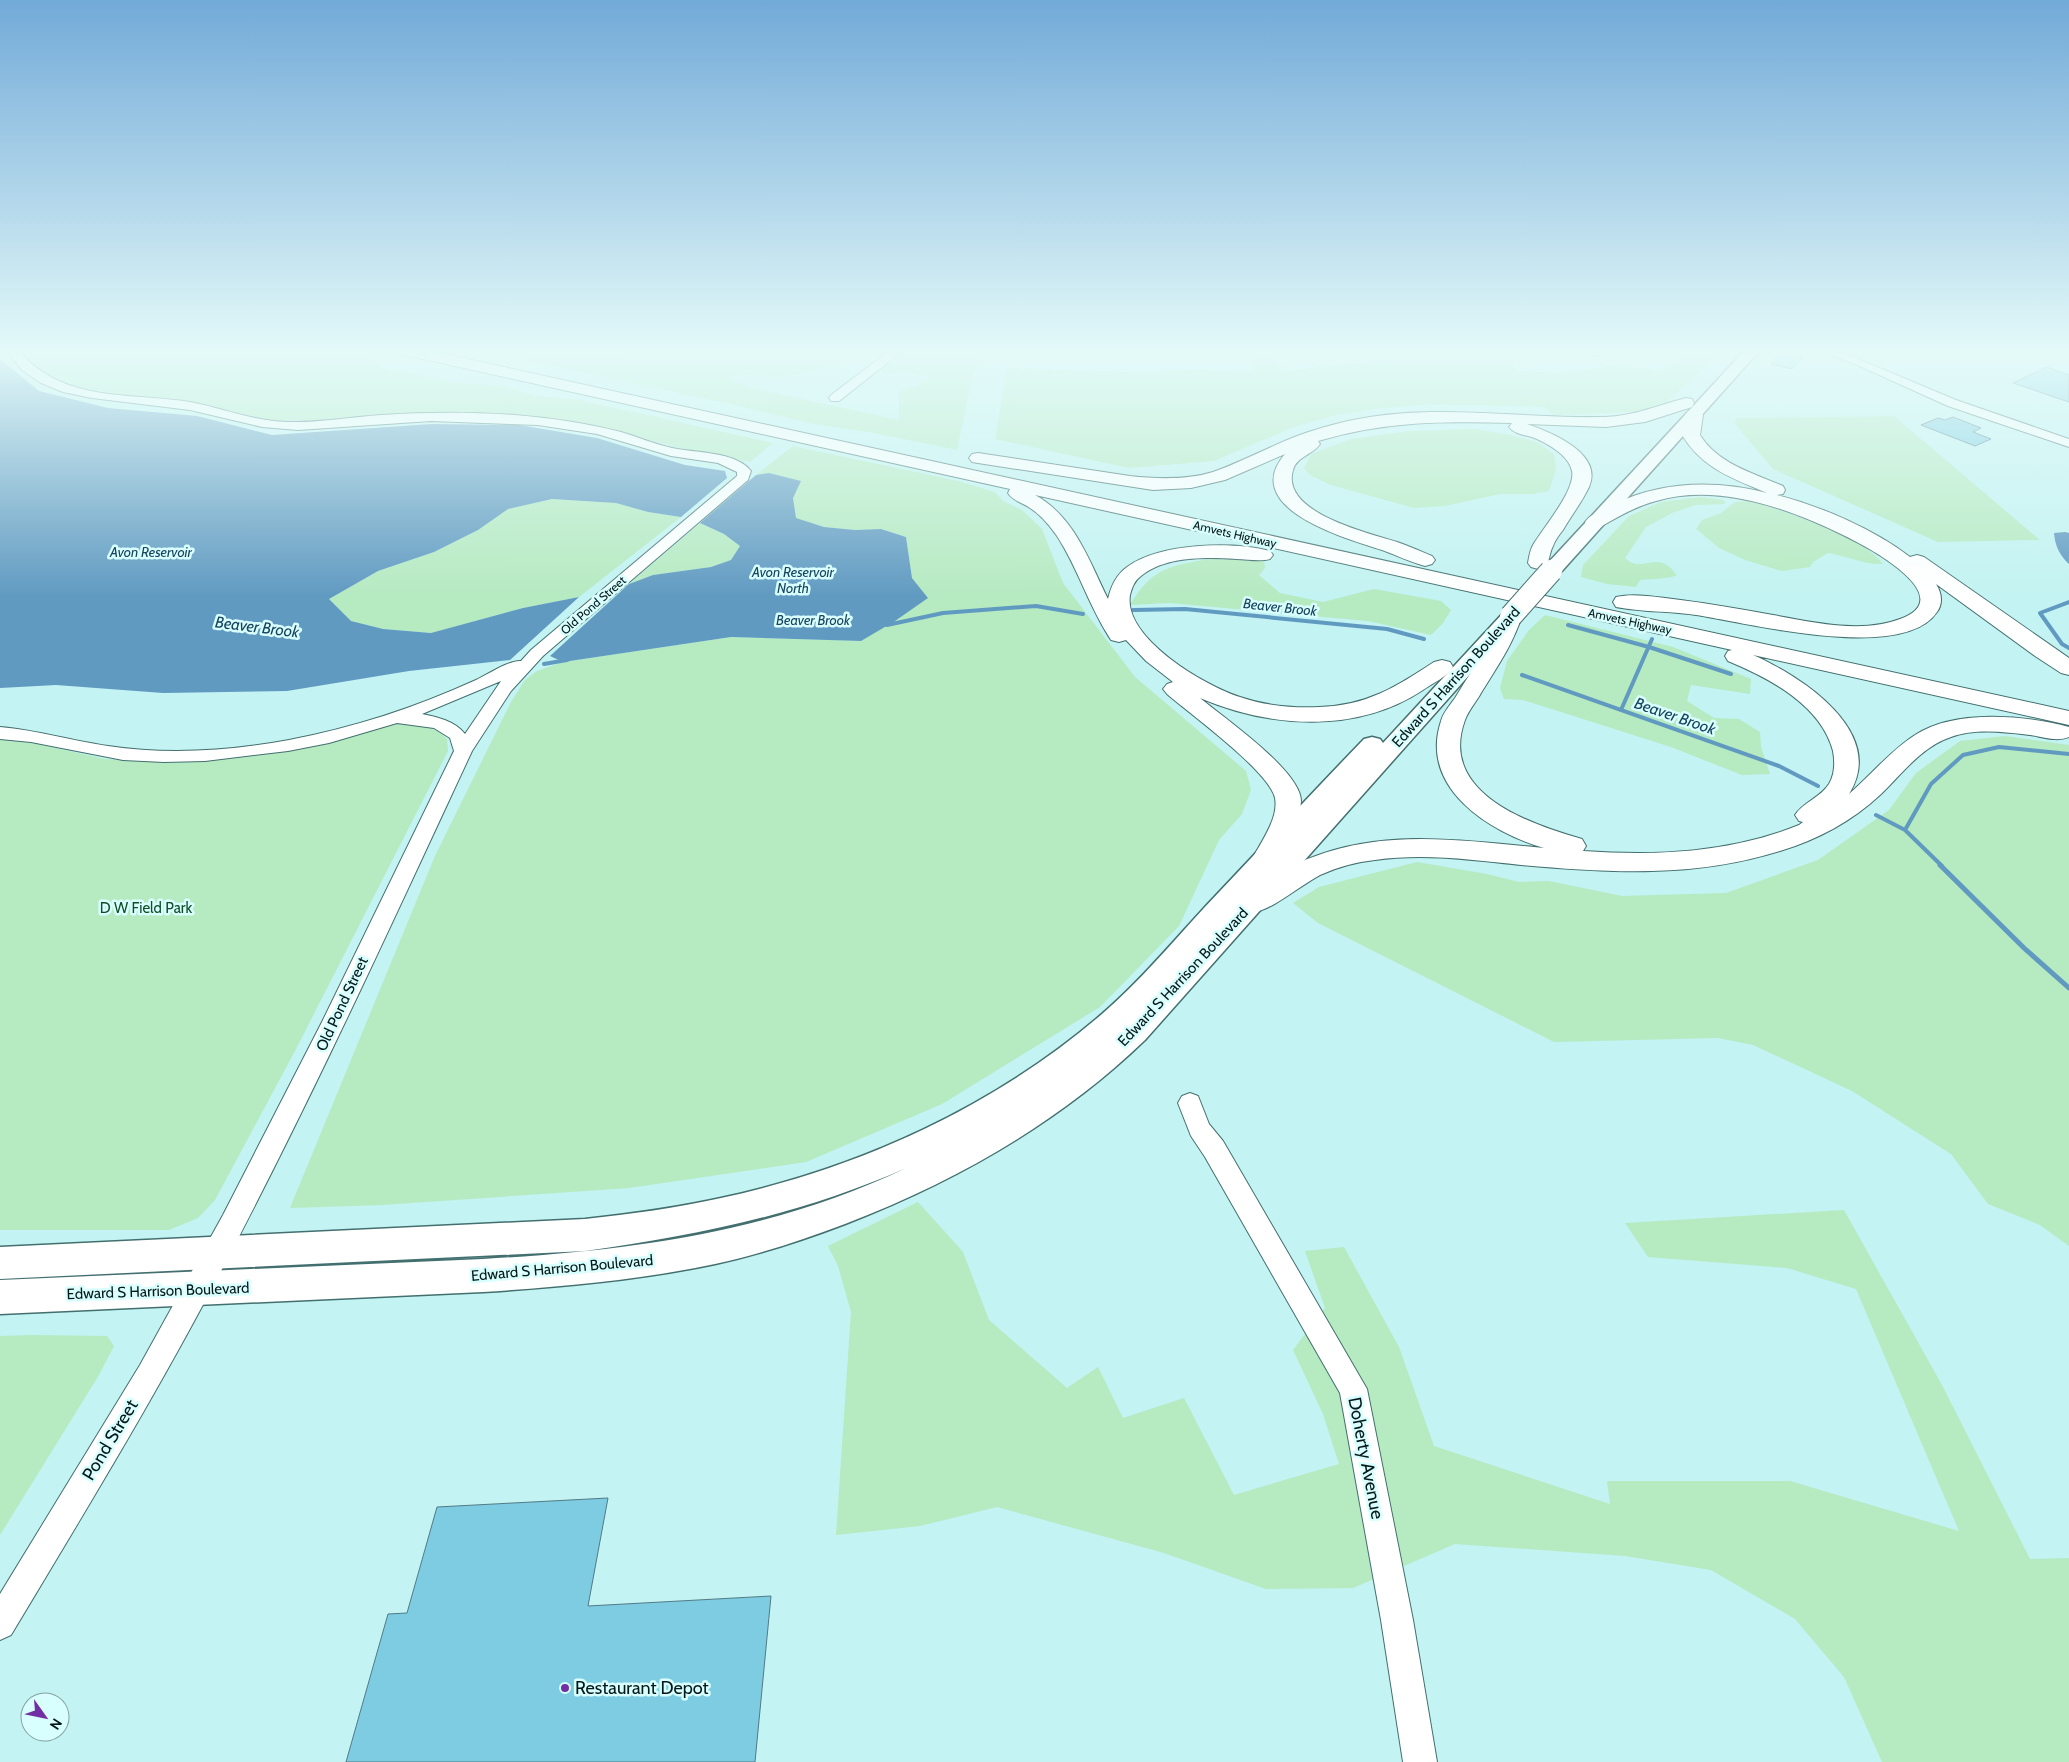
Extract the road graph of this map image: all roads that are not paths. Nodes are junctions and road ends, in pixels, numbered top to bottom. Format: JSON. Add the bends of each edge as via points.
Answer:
{"nodes":[{"id":1,"x":597,"y":431,"type":"edge"},
{"id":2,"x":773,"y":431,"type":"edge"},
{"id":3,"x":824,"y":431,"type":"edge"},
{"id":4,"x":1332,"y":431,"type":"edge"},
{"id":5,"x":1360,"y":431,"type":"edge"},
{"id":6,"x":1532,"y":431,"type":"edge"},
{"id":7,"x":1669,"y":431,"type":"edge"},
{"id":8,"x":1671,"y":431,"type":"edge"},
{"id":9,"x":1692,"y":431,"type":"edge"},
{"id":10,"x":2035,"y":431,"type":"edge"},
{"id":11,"x":2069,"y":443,"type":"edge"},
{"id":12,"x":934,"y":455,"type":"junction"},
{"id":13,"x":984,"y":478,"type":"junction"},
{"id":14,"x":1595,"y":522,"type":"junction"},
{"id":15,"x":1426,"y":560,"type":"junction"},
{"id":16,"x":1546,"y":565,"type":"junction"},
{"id":17,"x":1436,"y":579,"type":"junction"},
{"id":18,"x":1624,"y":602,"type":"junction"},
{"id":19,"x":1504,"y":612,"type":"junction"},
{"id":20,"x":1674,"y":631,"type":"junction"},
{"id":21,"x":537,"y":653,"type":"junction"},
{"id":22,"x":1442,"y":667,"type":"junction"},
{"id":23,"x":2069,"y":668,"type":"edge"},
{"id":24,"x":2069,"y":698,"type":"edge"},
{"id":25,"x":2069,"y":718,"type":"edge"},
{"id":26,"x":389,"y":720,"type":"junction"},
{"id":27,"x":0,"y":733,"type":"edge"},
{"id":28,"x":2069,"y":734,"type":"edge"},
{"id":29,"x":463,"y":751,"type":"junction"},
{"id":30,"x":1266,"y":859,"type":"junction"},
{"id":31,"x":1252,"y":903,"type":"junction"},
{"id":32,"x":1190,"y":1103,"type":"dead end"},
{"id":33,"x":216,"y":1254,"type":"junction"},
{"id":34,"x":0,"y":1263,"type":"edge"},
{"id":35,"x":198,"y":1289,"type":"junction"},
{"id":36,"x":0,"y":1297,"type":"edge"},
{"id":37,"x":0,"y":1624,"type":"edge"},
{"id":38,"x":1420,"y":1762,"type":"edge"}],
"edges":[{"from":1,"to":21,"type":"street","name":"Old Pond Street","via":[[673,452],[732,463],[744,471],[743,476]]},
{"from":2,"to":13,"type":"highway","name":"Amvets Highway"},
{"from":3,"to":12,"type":"highway","name":"Amvets Highway"},
{"from":4,"to":12,"type":"highway","via":[[1291,444],[1226,473],[1191,482],[1130,482],[969,457]]},
{"from":5,"to":15,"type":"highway","via":[[1307,446],[1284,468],[1283,481],[1292,498],[1307,513],[1345,533]]},
{"from":6,"to":16,"type":"highway","via":[[1558,443],[1573,455],[1581,467],[1580,486],[1542,547]]},
{"from":7,"to":16,"type":"main road","name":"Edward S Harrison Boulevard"},
{"from":8,"to":14,"type":"main road","name":"Edward S Harrison Boulevard"},
{"from":9,"to":23,"type":"highway","via":[[1694,442],[1715,461],[1898,549]]},
{"from":10,"to":11,"type":"street"},
{"from":12,"to":15,"type":"highway","name":"Amvets Highway"},
{"from":13,"to":17,"type":"highway","name":"Amvets Highway"},
{"from":13,"to":30,"type":"highway","via":[[1033,500],[1056,519],[1067,534],[1101,608],[1121,638],[1146,664],[1256,756],[1282,782],[1288,799],[1286,817]]},
{"from":14,"to":16,"type":"main road","name":"Edward S Harrison Boulevard"},
{"from":14,"to":18,"type":"highway","via":[[1633,501],[1670,492],[1714,490],[1763,498],[1812,514],[1881,548],[1918,574],[1931,599],[1927,611],[1913,622],[1888,629],[1852,631],[1820,629],[1658,603]]},
{"from":15,"to":18,"type":"highway","name":"Amvets Highway"},
{"from":16,"to":19,"type":"main road","name":"Edward S Harrison Boulevard","bridge":true},
{"from":17,"to":20,"type":"highway","name":"Amvets Highway"},
{"from":17,"to":22,"type":"highway","via":[[1242,552],[1198,552],[1166,557],[1136,572],[1120,591],[1118,607],[1134,634],[1178,676],[1216,697],[1264,712],[1322,714],[1361,708],[1397,696]]},
{"from":18,"to":24,"type":"highway","name":"Amvets Highway"},
{"from":19,"to":20,"type":"highway","via":[[1504,640],[1453,719],[1447,746],[1454,771],[1466,790],[1482,807],[1507,824],[1541,839],[1580,848],[1626,851],[1683,849],[1723,843],[1777,828],[1811,813],[1835,795],[1847,774],[1847,751],[1837,729],[1818,706],[1764,669]]},
{"from":19,"to":22,"type":"main road","name":"Edward S Harrison Boulevard"},
{"from":19,"to":31,"type":"main road","name":"Edward S Harrison Boulevard"},
{"from":20,"to":25,"type":"highway","name":"Amvets Highway"},
{"from":21,"to":26,"type":"street","via":[[489,680]]},
{"from":21,"to":29,"type":"street","name":"Old Pond Street","via":[[496,700]]},
{"from":22,"to":30,"type":"main road","name":"Edward S Harrison Boulevard"},
{"from":26,"to":27,"type":"street","via":[[293,744],[187,756],[122,754],[45,738]]},
{"from":26,"to":29,"type":"street","via":[[412,719],[439,724],[459,738]]},
{"from":28,"to":31,"type":"highway","via":[[1989,725],[1966,726],[1932,735],[1919,743],[1839,816],[1793,838],[1733,855],[1678,862],[1616,863],[1435,847],[1387,848],[1320,864]]},
{"from":29,"to":33,"type":"street","name":"Old Pond Street","via":[[322,1048]]},
{"from":30,"to":33,"type":"main road","name":"Edward S Harrison Boulevard","via":[[1132,1004],[1072,1056],[973,1120],[856,1173],[725,1213],[620,1231],[514,1240]]},
{"from":31,"to":35,"type":"main road","name":"Edward S Harrison Boulevard","via":[[1148,1020],[1081,1079],[984,1144],[874,1197],[741,1241],[671,1257],[598,1268]]},
{"from":32,"to":38,"type":"street","name":"Doherty Avenue","via":[[1199,1129],[1214,1149],[1353,1389]]},
{"from":33,"to":34,"type":"main road","name":"Edward S Harrison Boulevard"},
{"from":33,"to":35,"type":"street","name":"Pond Street"},
{"from":35,"to":36,"type":"main road","name":"Edward S Harrison Boulevard"},
{"from":35,"to":37,"type":"street","name":"Pond Street"}]}
